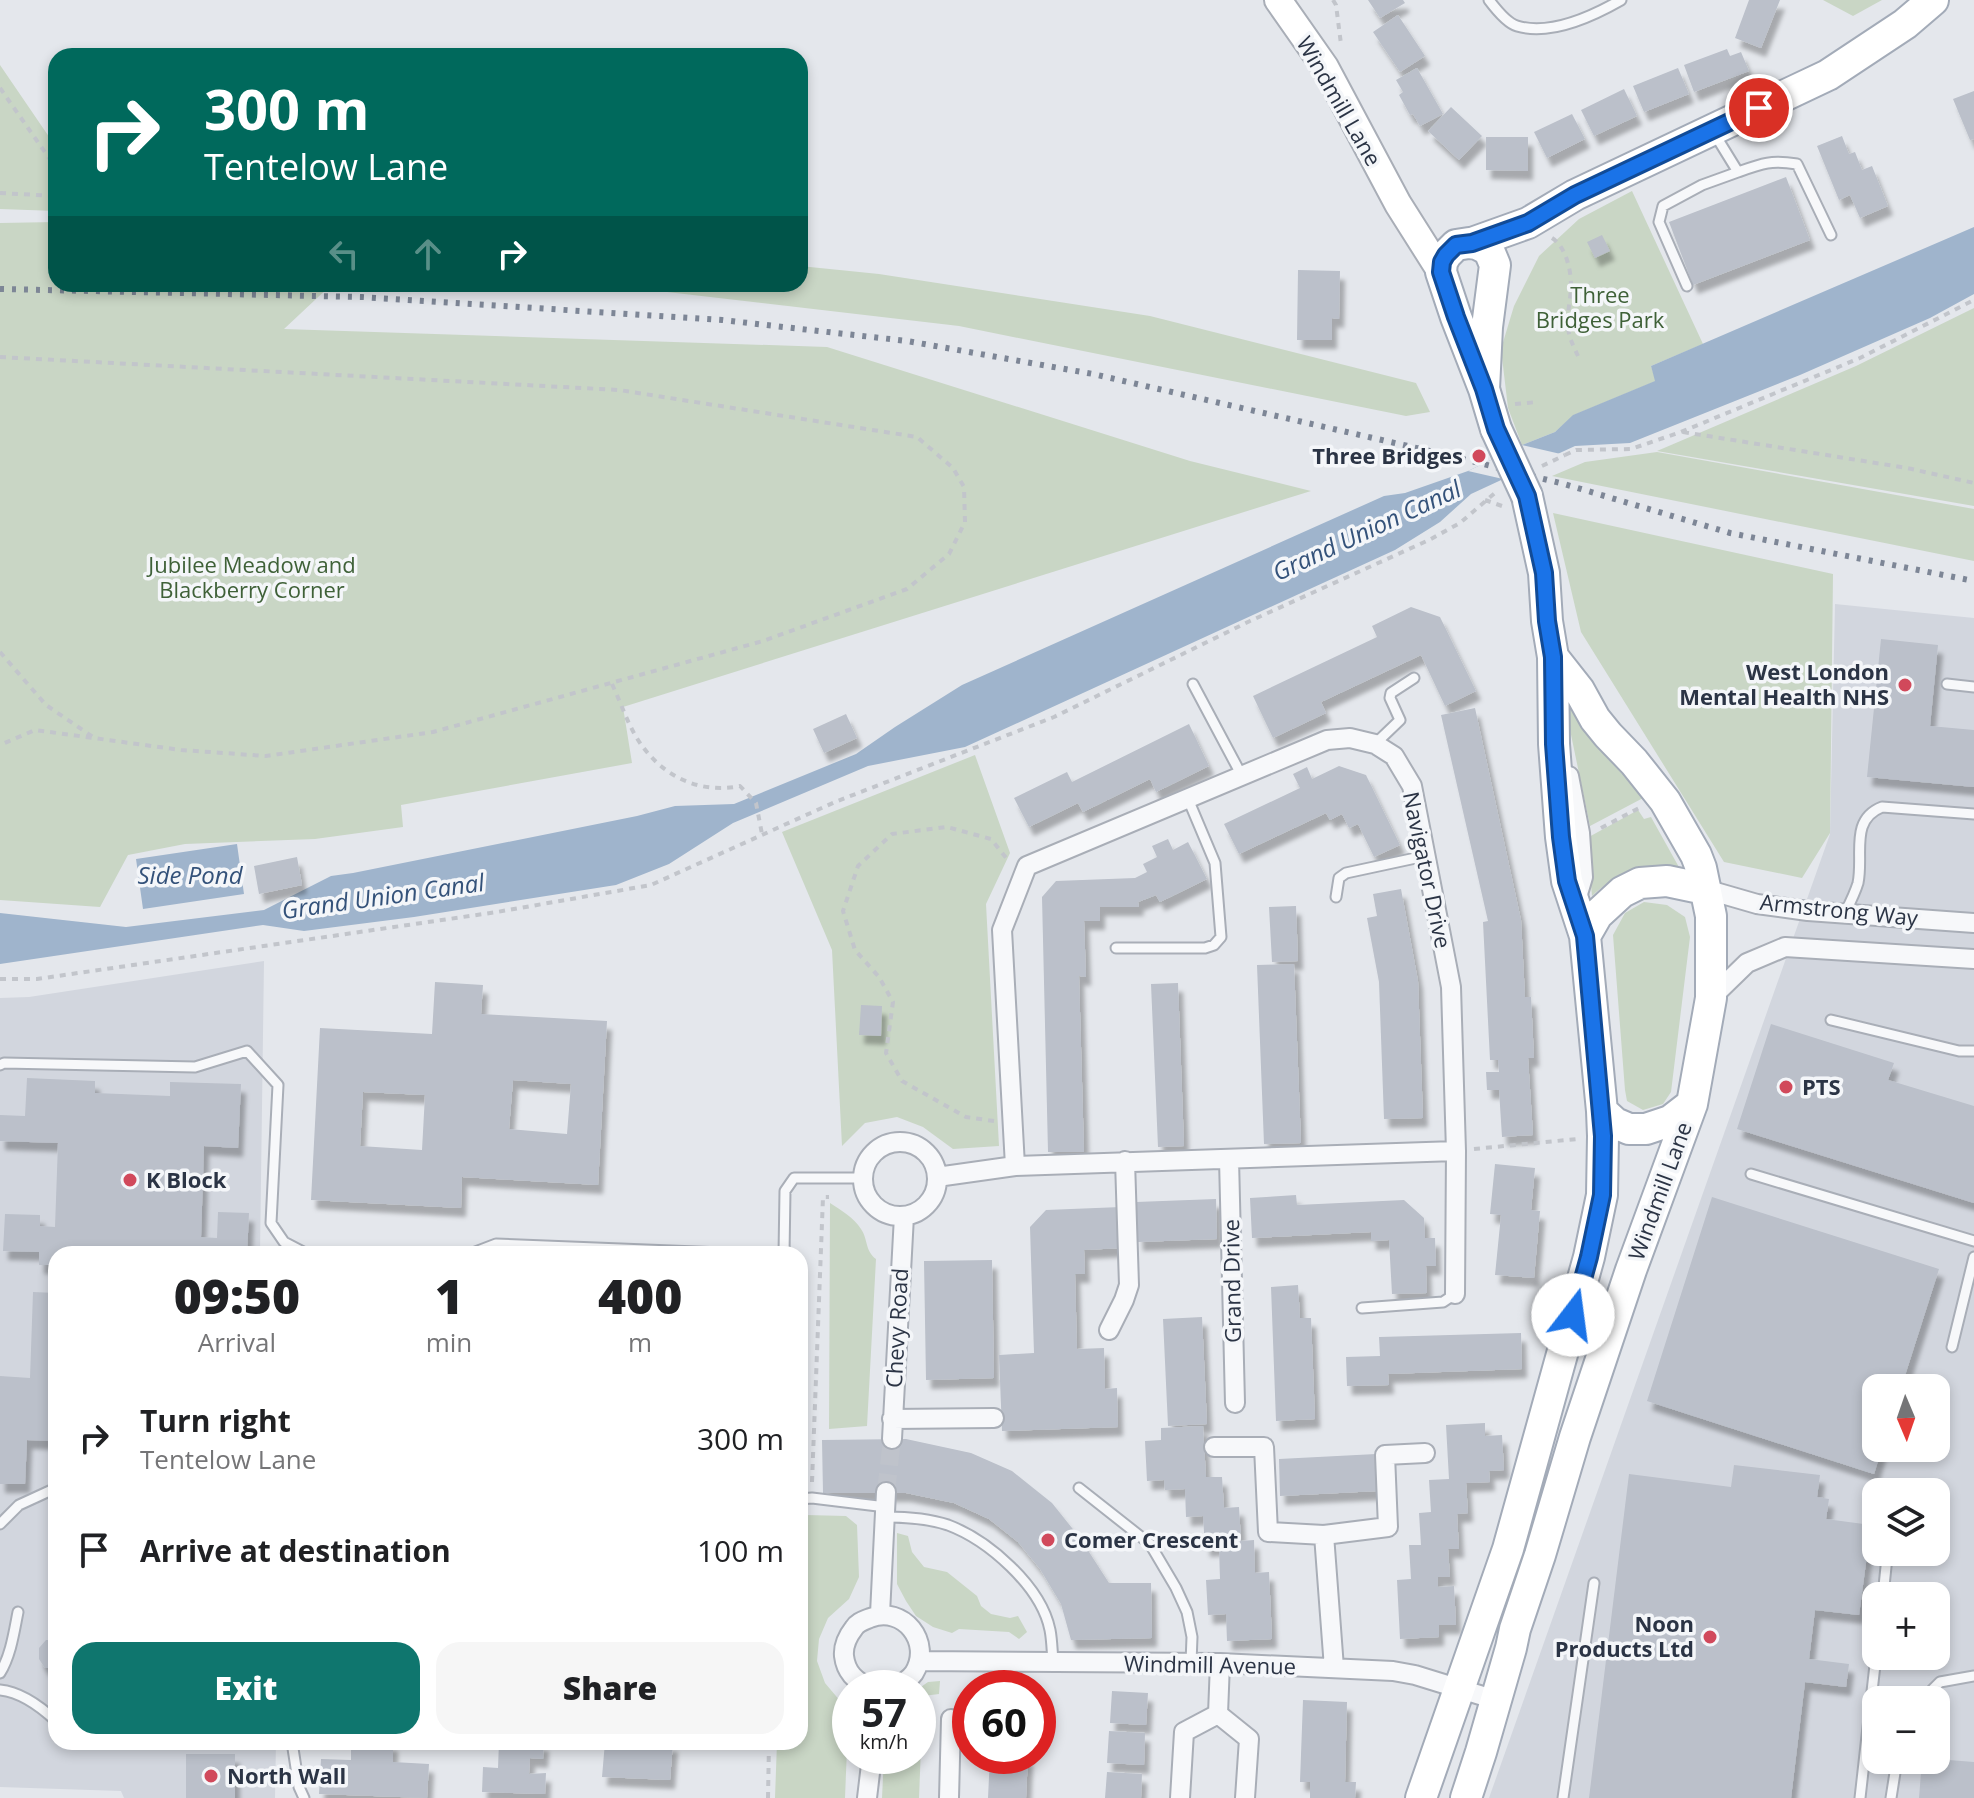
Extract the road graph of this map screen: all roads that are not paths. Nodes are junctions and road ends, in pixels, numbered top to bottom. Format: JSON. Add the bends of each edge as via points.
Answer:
{"nodes":[{"id":1,"x":1278,"y":0,"type":"edge"},
{"id":2,"x":1489,"y":0,"type":"edge"},
{"id":3,"x":1621,"y":0,"type":"edge"},
{"id":4,"x":1933,"y":0,"type":"edge"},
{"id":5,"x":1712,"y":130,"type":"junction"},
{"id":6,"x":1738,"y":172,"type":"junction"},
{"id":7,"x":1398,"y":204,"type":"junction"},
{"id":8,"x":1528,"y":223,"type":"junction"},
{"id":9,"x":1831,"y":235,"type":"dead end"},
{"id":10,"x":1464,"y":244,"type":"junction"},
{"id":11,"x":1494,"y":273,"type":"junction"},
{"id":12,"x":1443,"y":279,"type":"junction"},
{"id":13,"x":1687,"y":286,"type":"dead end"},
{"id":14,"x":1495,"y":408,"type":"junction"},
{"id":15,"x":1553,"y":657,"type":"junction"},
{"id":16,"x":1414,"y":678,"type":"dead end"},
{"id":17,"x":1193,"y":684,"type":"dead end"},
{"id":18,"x":1947,"y":684,"type":"dead end"},
{"id":19,"x":1974,"y":687,"type":"edge"},
{"id":20,"x":1375,"y":744,"type":"junction"},
{"id":21,"x":1243,"y":777,"type":"junction"},
{"id":22,"x":1188,"y":799,"type":"junction"},
{"id":23,"x":1974,"y":814,"type":"edge"},
{"id":24,"x":1425,"y":856,"type":"junction"},
{"id":25,"x":1705,"y":889,"type":"junction"},
{"id":26,"x":1336,"y":897,"type":"dead end"},
{"id":27,"x":1845,"y":913,"type":"junction"},
{"id":28,"x":1974,"y":923,"type":"edge"},
{"id":29,"x":1585,"y":936,"type":"junction"},
{"id":30,"x":1116,"y":948,"type":"dead end"},
{"id":31,"x":1974,"y":959,"type":"edge"},
{"id":32,"x":1711,"y":998,"type":"junction"},
{"id":33,"x":1831,"y":1020,"type":"dead end"},
{"id":34,"x":1974,"y":1051,"type":"edge"},
{"id":35,"x":0,"y":1065,"type":"edge"},
{"id":36,"x":1692,"y":1104,"type":"junction"},
{"id":37,"x":1603,"y":1124,"type":"junction"},
{"id":38,"x":1456,"y":1151,"type":"junction"},
{"id":39,"x":1229,"y":1159,"type":"junction"},
{"id":40,"x":1125,"y":1161,"type":"junction"},
{"id":41,"x":1015,"y":1166,"type":"junction"},
{"id":42,"x":1751,"y":1174,"type":"dead end"},
{"id":43,"x":937,"y":1177,"type":"junction"},
{"id":44,"x":864,"y":1185,"type":"junction"},
{"id":45,"x":904,"y":1216,"type":"junction"},
{"id":46,"x":1974,"y":1241,"type":"edge"},
{"id":47,"x":292,"y":1246,"type":"edge"},
{"id":48,"x":491,"y":1246,"type":"edge"},
{"id":49,"x":542,"y":1246,"type":"edge"},
{"id":50,"x":784,"y":1246,"type":"edge"},
{"id":51,"x":1974,"y":1257,"type":"edge"},
{"id":52,"x":1455,"y":1294,"type":"joint"},
{"id":53,"x":1362,"y":1308,"type":"dead end"},
{"id":54,"x":1109,"y":1330,"type":"dead end"},
{"id":55,"x":1952,"y":1347,"type":"dead end"},
{"id":56,"x":1235,"y":1403,"type":"dead end"},
{"id":57,"x":994,"y":1418,"type":"dead end"},
{"id":58,"x":892,"y":1419,"type":"junction"},
{"id":59,"x":892,"y":1439,"type":"tunnel mouth"},
{"id":60,"x":1214,"y":1447,"type":"dead end"},
{"id":61,"x":1425,"y":1453,"type":"dead end"},
{"id":62,"x":1079,"y":1488,"type":"dead end"},
{"id":63,"x":48,"y":1492,"type":"edge"},
{"id":64,"x":808,"y":1498,"type":"edge"},
{"id":65,"x":886,"y":1506,"type":"junction"},
{"id":66,"x":0,"y":1524,"type":"edge"},
{"id":67,"x":1324,"y":1535,"type":"junction"},
{"id":68,"x":1594,"y":1583,"type":"dead end"},
{"id":69,"x":18,"y":1612,"type":"dead end"},
{"id":70,"x":880,"y":1614,"type":"junction"},
{"id":71,"x":919,"y":1661,"type":"junction"},
{"id":72,"x":1053,"y":1661,"type":"junction"},
{"id":73,"x":1191,"y":1663,"type":"junction"},
{"id":74,"x":1220,"y":1663,"type":"junction"},
{"id":75,"x":1334,"y":1668,"type":"junction"},
{"id":76,"x":849,"y":1670,"type":"edge"},
{"id":77,"x":915,"y":1670,"type":"edge"},
{"id":78,"x":1874,"y":1670,"type":"edge"},
{"id":79,"x":0,"y":1673,"type":"edge"},
{"id":80,"x":1974,"y":1676,"type":"edge"},
{"id":81,"x":1936,"y":1686,"type":"edge"},
{"id":82,"x":1460,"y":1689,"type":"junction"},
{"id":83,"x":0,"y":1690,"type":"edge"},
{"id":84,"x":1496,"y":1700,"type":"junction"},
{"id":85,"x":1218,"y":1714,"type":"junction"},
{"id":86,"x":48,"y":1715,"type":"edge"},
{"id":87,"x":951,"y":1719,"type":"dead end"},
{"id":88,"x":293,"y":1750,"type":"edge"},
{"id":89,"x":870,"y":1774,"type":"edge"},
{"id":90,"x":1895,"y":1774,"type":"edge"},
{"id":91,"x":304,"y":1798,"type":"edge"},
{"id":92,"x":867,"y":1798,"type":"edge"},
{"id":93,"x":949,"y":1798,"type":"edge"},
{"id":94,"x":1180,"y":1798,"type":"edge"},
{"id":95,"x":1245,"y":1798,"type":"edge"},
{"id":96,"x":1421,"y":1798,"type":"edge"},
{"id":97,"x":1466,"y":1798,"type":"edge"},
{"id":98,"x":1563,"y":1798,"type":"edge"},
{"id":99,"x":1860,"y":1798,"type":"edge"},
{"id":100,"x":1891,"y":1798,"type":"edge"}],
"edges":[{"from":1,"to":7,"type":"main road","name":"Windmill Lane","via":[[1325,67]]},
{"from":2,"to":3,"type":"lane","via":[[1514,25],[1536,28],[1596,14]]},
{"from":4,"to":5,"type":"main road","via":[[1828,75]]},
{"from":5,"to":6,"type":"lane"},
{"from":5,"to":8,"type":"main road"},
{"from":6,"to":9,"type":"lane","via":[[1762,163],[1797,164]]},
{"from":6,"to":13,"type":"lane","via":[[1663,206],[1659,222]]},
{"from":7,"to":10,"type":"main road","name":"Windmill Lane"},
{"from":7,"to":12,"type":"main road","name":"Windmill Lane"},
{"from":8,"to":10,"type":"main road"},
{"from":8,"to":11,"type":"main road"},
{"from":10,"to":11,"type":"main road","via":[[1485,248]]},
{"from":10,"to":12,"type":"main road","via":[[1446,255]]},
{"from":11,"to":12,"type":"main road","via":[[1484,292],[1471,297],[1457,295]]},
{"from":11,"to":14,"type":"main road","name":"Windmill Lane","via":[[1487,327]]},
{"from":12,"to":14,"type":"main road","name":"Windmill Lane"},
{"from":14,"to":15,"type":"main road","name":"Windmill Lane","bridge":true,"via":[[1512,493],[1544,573]]},
{"from":15,"to":25,"type":"main road","name":"Windmill Lane","via":[[1595,719],[1676,818],[1696,855]]},
{"from":15,"to":29,"type":"main road","name":"Windmill Lane","via":[[1561,837],[1567,881]]},
{"from":16,"to":20,"type":"lane","via":[[1391,693],[1400,720]]},
{"from":17,"to":21,"type":"lane"},
{"from":18,"to":19,"type":"lane"},
{"from":20,"to":21,"type":"street","via":[[1327,740]]},
{"from":20,"to":24,"type":"street","name":"Navigator Drive","via":[[1394,756],[1412,786]]},
{"from":21,"to":22,"type":"street"},
{"from":22,"to":30,"type":"lane","via":[[1215,863],[1221,937],[1205,948]]},
{"from":22,"to":41,"type":"street","via":[[1027,866],[1002,930]]},
{"from":23,"to":27,"type":"lane","via":[[1882,807],[1873,811],[1861,828],[1858,882]]},
{"from":24,"to":26,"type":"lane","via":[[1346,873],[1339,878]]},
{"from":24,"to":38,"type":"street","name":"Navigator Drive","via":[[1451,987]]},
{"from":25,"to":27,"type":"street","name":"Armstrong Way","via":[[1757,904]]},
{"from":25,"to":29,"type":"main road","via":[[1667,881],[1640,883],[1597,915]]},
{"from":25,"to":32,"type":"main road","name":"Windmill Lane","via":[[1711,916]]},
{"from":27,"to":28,"type":"street","name":"Armstrong Way"},
{"from":29,"to":37,"type":"main road","name":"Windmill Lane"},
{"from":31,"to":32,"type":"street","name":"Armstrong Way","via":[[1785,947],[1747,963]]},
{"from":32,"to":36,"type":"main road","name":"Windmill Lane"},
{"from":33,"to":34,"type":"lane"},
{"from":35,"to":47,"type":"lane","via":[[195,1067],[247,1051],[278,1085],[271,1223]]},
{"from":36,"to":37,"type":"main road","via":[[1670,1121],[1646,1129]]},
{"from":36,"to":84,"type":"main road","name":"Windmill Lane","via":[[1575,1437]]},
{"from":37,"to":82,"type":"main road","name":"Windmill Lane","via":[[1602,1195],[1589,1257],[1508,1549]]},
{"from":38,"to":39,"type":"street"},
{"from":38,"to":52,"type":"street","name":"Navigator Drive"},
{"from":39,"to":40,"type":"street"},
{"from":39,"to":56,"type":"street","name":"Grand Drive"},
{"from":40,"to":41,"type":"street"},
{"from":40,"to":54,"type":"street","via":[[1129,1285]]},
{"from":41,"to":43,"type":"street"},
{"from":42,"to":46,"type":"lane"},
{"from":43,"to":44,"type":"street","via":[[920,1148],[892,1143],[871,1157]]},
{"from":43,"to":45,"type":"street","via":[[928,1203]]},
{"from":44,"to":45,"type":"street","via":[[875,1206]]},
{"from":44,"to":50,"type":"lane","via":[[794,1178],[785,1191]]},
{"from":45,"to":58,"type":"street","name":"Chevy Road"},
{"from":48,"to":49,"type":"lane"},
{"from":51,"to":55,"type":"lane"},
{"from":52,"to":53,"type":"lane","via":[[1443,1302]]},
{"from":57,"to":58,"type":"street"},
{"from":58,"to":59,"type":"street","name":"Chevy Road"},
{"from":60,"to":67,"type":"street","via":[[1264,1447],[1268,1532]]},
{"from":61,"to":67,"type":"street","via":[[1385,1455],[1388,1527]]},
{"from":62,"to":73,"type":"lane","via":[[1150,1544],[1187,1612]]},
{"from":63,"to":66,"type":"lane","via":[[19,1505]]},
{"from":64,"to":65,"type":"lane"},
{"from":65,"to":70,"type":"street"},
{"from":65,"to":72,"type":"lane","via":[[950,1526],[1012,1569],[1045,1614]]},
{"from":67,"to":75,"type":"street"},
{"from":68,"to":98,"type":"lane"},
{"from":69,"to":79,"type":"lane"},
{"from":70,"to":71,"type":"street","via":[[908,1625],[920,1648]]},
{"from":70,"to":76,"type":"street","via":[[857,1623],[846,1639]]},
{"from":71,"to":72,"type":"street","name":"Windmill Avenue"},
{"from":71,"to":77,"type":"street"},
{"from":72,"to":73,"type":"street","name":"Windmill Avenue"},
{"from":73,"to":74,"type":"street","name":"Windmill Avenue"},
{"from":74,"to":75,"type":"street","name":"Windmill Avenue"},
{"from":74,"to":85,"type":"street"},
{"from":75,"to":82,"type":"street","name":"Windmill Avenue","via":[[1393,1671]]},
{"from":78,"to":99,"type":"lane"},
{"from":80,"to":81,"type":"lane"},
{"from":82,"to":84,"type":"street","name":"Windmill Avenue"},
{"from":82,"to":96,"type":"main road","name":"Windmill Lane"},
{"from":83,"to":86,"type":"lane"},
{"from":84,"to":97,"type":"main road","name":"Windmill Lane"},
{"from":85,"to":94,"type":"street","via":[[1184,1732]]},
{"from":85,"to":95,"type":"street","via":[[1249,1739]]},
{"from":87,"to":93,"type":"street"},
{"from":88,"to":91,"type":"lane"},
{"from":89,"to":92,"type":"street"},
{"from":90,"to":100,"type":"lane"}]}
